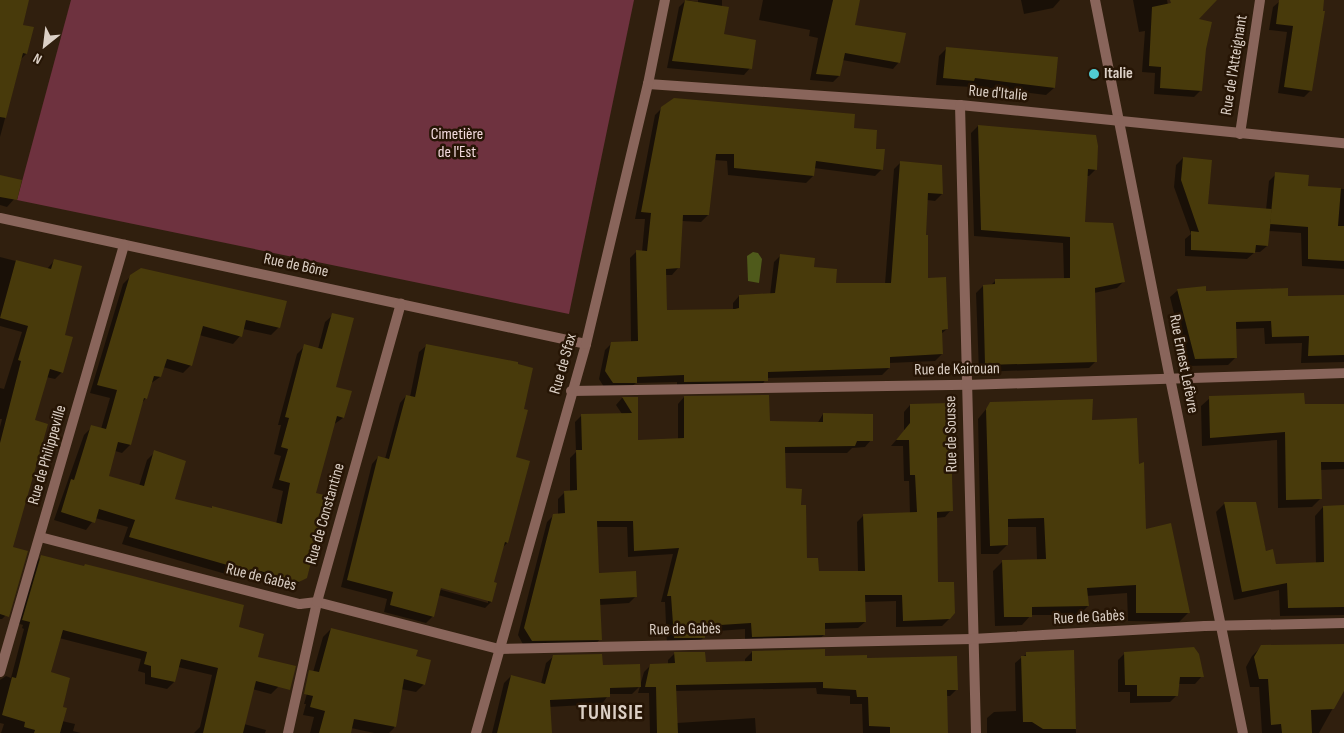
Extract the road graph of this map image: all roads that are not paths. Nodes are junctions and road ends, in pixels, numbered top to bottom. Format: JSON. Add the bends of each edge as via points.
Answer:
{"nodes":[{"id":1,"x":665,"y":0,"type":"edge"},
{"id":2,"x":1096,"y":0,"type":"edge"},
{"id":3,"x":1260,"y":0,"type":"edge"},
{"id":4,"x":648,"y":84,"type":"junction"},
{"id":5,"x":960,"y":105,"type":"junction"},
{"id":6,"x":1119,"y":119,"type":"junction"},
{"id":7,"x":1240,"y":134,"type":"junction"},
{"id":8,"x":1344,"y":143,"type":"edge"},
{"id":9,"x":0,"y":218,"type":"edge"},
{"id":10,"x":124,"y":245,"type":"junction"},
{"id":11,"x":401,"y":304,"type":"junction"},
{"id":12,"x":586,"y":344,"type":"junction"},
{"id":13,"x":1344,"y":373,"type":"edge"},
{"id":14,"x":1170,"y":378,"type":"junction"},
{"id":15,"x":966,"y":386,"type":"junction"},
{"id":16,"x":572,"y":391,"type":"junction"},
{"id":17,"x":40,"y":537,"type":"junction"},
{"id":18,"x":317,"y":602,"type":"junction"},
{"id":19,"x":1344,"y":623,"type":"edge"},
{"id":20,"x":1221,"y":626,"type":"junction"},
{"id":21,"x":972,"y":639,"type":"junction"},
{"id":22,"x":499,"y":649,"type":"junction"},
{"id":23,"x":0,"y":672,"type":"edge"},
{"id":24,"x":288,"y":733,"type":"edge"},
{"id":25,"x":476,"y":733,"type":"edge"},
{"id":26,"x":976,"y":733,"type":"edge"},
{"id":27,"x":1243,"y":733,"type":"edge"}],
"edges":[{"from":1,"to":4,"type":"street","name":"Rue de Sfax"},
{"from":2,"to":6,"type":"street","name":"Rue Ernest Lefèvre"},
{"from":3,"to":7,"type":"street","name":"Rue de l'Atteignant"},
{"from":4,"to":5,"type":"street","name":"Rue d'Italie"},
{"from":4,"to":12,"type":"street","name":"Rue de Sfax"},
{"from":5,"to":6,"type":"street","name":"Rue d'Italie"},
{"from":5,"to":15,"type":"street","name":"Rue de Sousse"},
{"from":6,"to":7,"type":"street","name":"Rue d'Italie"},
{"from":6,"to":14,"type":"street","name":"Rue Ernest Lefèvre"},
{"from":7,"to":8,"type":"street","name":"Rue d'Italie"},
{"from":9,"to":10,"type":"street","name":"Rue de Bône"},
{"from":10,"to":11,"type":"street","name":"Rue de Bône"},
{"from":10,"to":17,"type":"street","name":"Rue de Philippeville"},
{"from":11,"to":12,"type":"street","name":"Rue de Bône"},
{"from":11,"to":18,"type":"street","name":"Rue de Constantine"},
{"from":12,"to":16,"type":"street","name":"Rue de Sfax"},
{"from":13,"to":14,"type":"street","name":"Rue de Kairouan"},
{"from":14,"to":15,"type":"street","name":"Rue de Kairouan"},
{"from":14,"to":20,"type":"street","name":"Rue Ernest Lefèvre"},
{"from":15,"to":16,"type":"street","name":"Rue de Kairouan"},
{"from":15,"to":21,"type":"street","name":"Rue de Sousse"},
{"from":16,"to":22,"type":"street","name":"Rue de Sfax"},
{"from":17,"to":18,"type":"street","name":"Rue de Gabès","via":[[300,604]]},
{"from":17,"to":23,"type":"street","name":"Rue de Philippeville"},
{"from":18,"to":22,"type":"street","name":"Rue de Gabès"},
{"from":18,"to":24,"type":"street","name":"Rue de Constantine"},
{"from":19,"to":20,"type":"street","name":"Rue de Gabès"},
{"from":20,"to":21,"type":"street","name":"Rue de Gabès"},
{"from":20,"to":27,"type":"street","name":"Rue Ernest Lefèvre"},
{"from":21,"to":22,"type":"street","name":"Rue de Gabès"},
{"from":21,"to":26,"type":"street","name":"Rue de Sousse"},
{"from":22,"to":25,"type":"street","name":"Rue de Sfax"}]}
